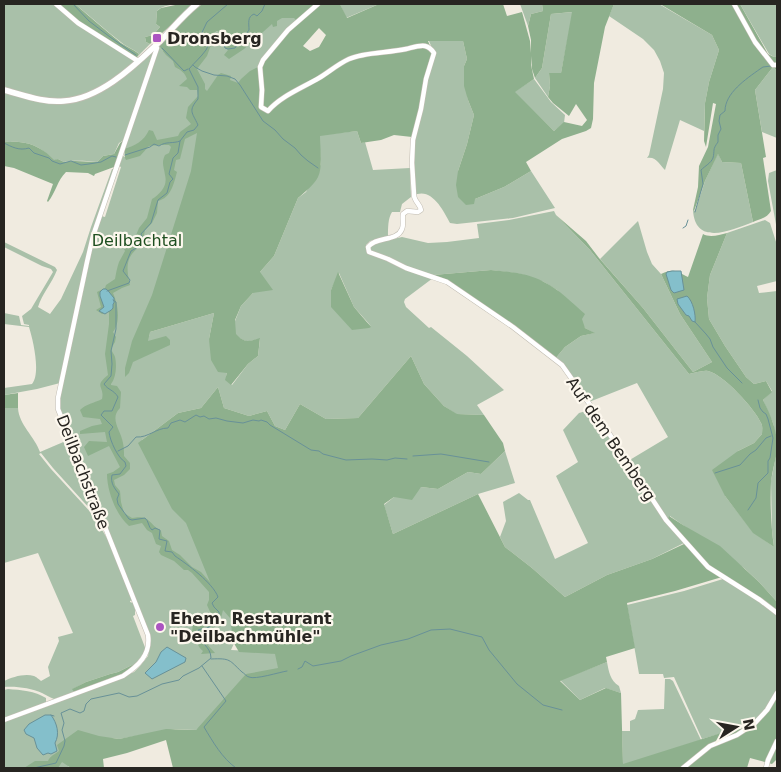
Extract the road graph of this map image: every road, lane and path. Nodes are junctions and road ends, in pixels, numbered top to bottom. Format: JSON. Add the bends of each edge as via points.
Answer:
{"nodes":[{"id":1,"x":56,"y":4,"type":"edge"},
{"id":2,"x":197,"y":4,"type":"edge"},
{"id":3,"x":318,"y":4,"type":"edge"},
{"id":4,"x":734,"y":4,"type":"edge"},
{"id":5,"x":155,"y":47,"type":"junction"},
{"id":6,"x":138,"y":61,"type":"junction"},
{"id":7,"x":777,"y":65,"type":"edge"},
{"id":8,"x":4,"y":90,"type":"edge"},
{"id":9,"x":777,"y":613,"type":"edge"},
{"id":10,"x":777,"y":693,"type":"edge"},
{"id":11,"x":4,"y":720,"type":"edge"},
{"id":12,"x":777,"y":741,"type":"edge"},
{"id":13,"x":683,"y":768,"type":"edge"},
{"id":14,"x":766,"y":768,"type":"edge"}],
"edges":[{"from":1,"to":6,"type":"street","via":[[78,23]]},
{"from":2,"to":5,"type":"main road"},
{"from":3,"to":9,"type":"street","name":"Auf dem Bemberg","via":[[288,30],[263,60],[260,67],[261,107],[268,111],[281,99],[348,59],[425,46],[434,53],[413,140],[414,195],[421,210],[403,214],[401,232],[371,243],[368,250],[447,282],[562,365],[666,520],[708,567]]},
{"from":4,"to":7,"type":"street","via":[[752,37],[773,65]]},
{"from":5,"to":6,"type":"main road"},
{"from":5,"to":11,"type":"street","name":"Deilbachstraße","via":[[93,236],[58,398],[58,409],[148,635],[148,648],[142,659],[123,676]]},
{"from":6,"to":8,"type":"main road","via":[[116,80],[75,100],[57,101]]},
{"from":10,"to":13,"type":"street","via":[[755,723],[710,746]]},
{"from":12,"to":14,"type":"street"}]}
